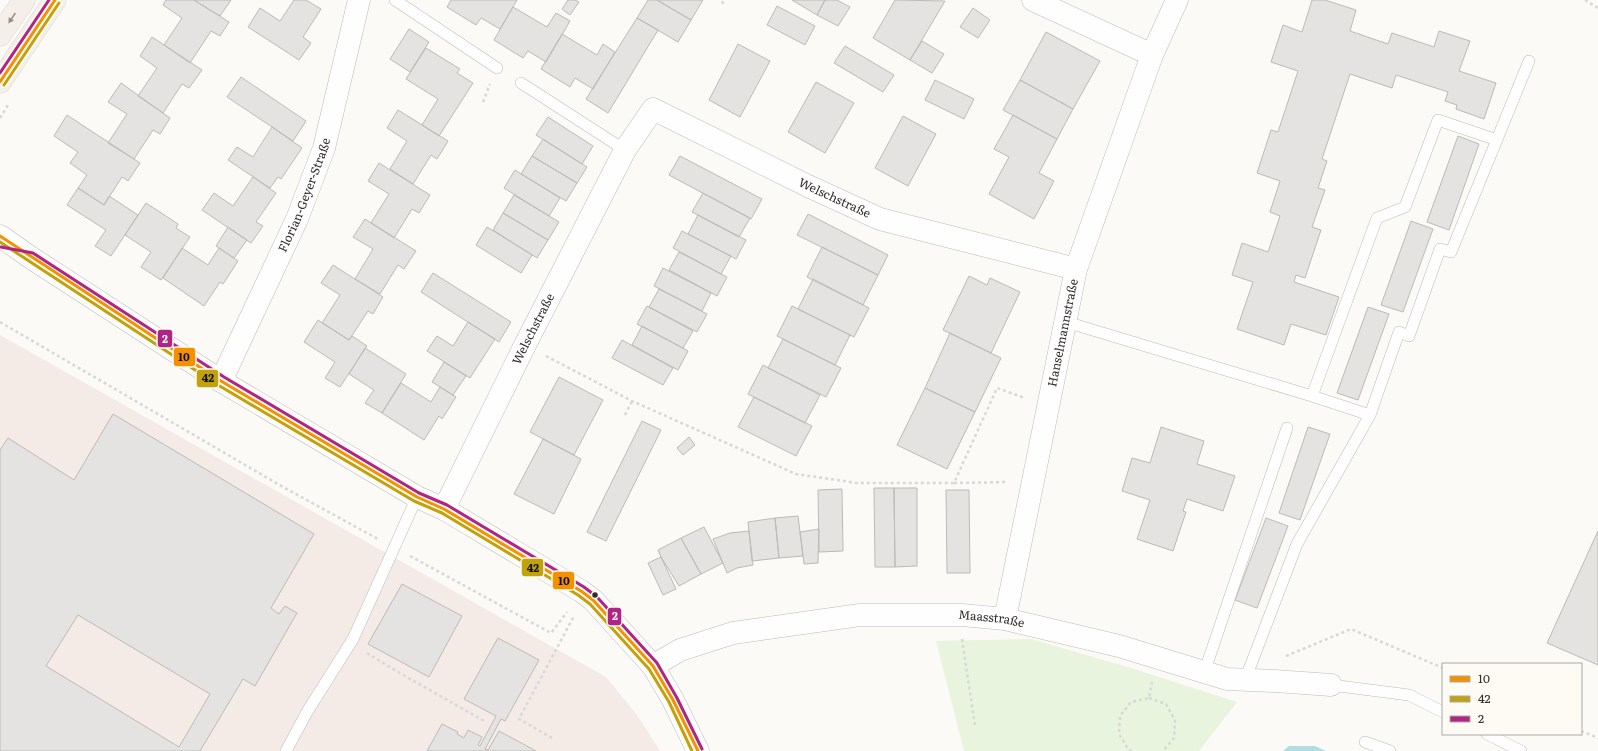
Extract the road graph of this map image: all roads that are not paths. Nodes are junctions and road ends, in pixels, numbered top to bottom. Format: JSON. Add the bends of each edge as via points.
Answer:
{"nodes":[{"id":1,"x":24,"y":0,"type":"edge"},
{"id":2,"x":55,"y":0,"type":"edge"},
{"id":3,"x":358,"y":0,"type":"edge"},
{"id":4,"x":395,"y":0,"type":"edge"},
{"id":5,"x":1033,"y":0,"type":"edge"},
{"id":6,"x":1177,"y":0,"type":"edge"},
{"id":7,"x":0,"y":36,"type":"edge"},
{"id":8,"x":1152,"y":55,"type":"junction"},
{"id":9,"x":1529,"y":60,"type":"dead end"},
{"id":10,"x":497,"y":68,"type":"dead end"},
{"id":11,"x":0,"y":82,"type":"edge"},
{"id":12,"x":520,"y":83,"type":"dead end"},
{"id":13,"x":1497,"y":140,"type":"junction"},
{"id":14,"x":625,"y":150,"type":"junction"},
{"id":15,"x":0,"y":236,"type":"edge"},
{"id":16,"x":0,"y":252,"type":"edge"},
{"id":17,"x":30,"y":257,"type":"junction"},
{"id":18,"x":1076,"y":269,"type":"junction"},
{"id":19,"x":1066,"y":322,"type":"junction"},
{"id":20,"x":221,"y":381,"type":"junction"},
{"id":21,"x":1312,"y":396,"type":"junction"},
{"id":22,"x":1370,"y":415,"type":"junction"},
{"id":23,"x":1287,"y":428,"type":"dead end"},
{"id":24,"x":417,"y":497,"type":"junction"},
{"id":25,"x":444,"y":509,"type":"junction"},
{"id":26,"x":1005,"y":619,"type":"junction"},
{"id":27,"x":652,"y":666,"type":"junction"},
{"id":28,"x":1204,"y":673,"type":"junction"},
{"id":29,"x":1245,"y":680,"type":"junction"},
{"id":30,"x":1331,"y":685,"type":"joint"},
{"id":31,"x":1442,"y":711,"type":"edge"},
{"id":32,"x":1489,"y":735,"type":"edge"},
{"id":33,"x":1365,"y":742,"type":"dead end"},
{"id":34,"x":286,"y":751,"type":"edge"},
{"id":35,"x":698,"y":751,"type":"edge"},
{"id":36,"x":1390,"y":751,"type":"edge"},
{"id":37,"x":1521,"y":751,"type":"edge"}],
"edges":[{"from":1,"to":7,"type":"main road","one_way":true},
{"from":2,"to":11,"type":"main road"},
{"from":3,"to":20,"type":"street","name":"Florian-Geyer-Straße","via":[[322,155],[298,219]]},
{"from":4,"to":10,"type":"lane"},
{"from":5,"to":8,"type":"street"},
{"from":6,"to":8,"type":"street","name":"Hanselmannstraße"},
{"from":8,"to":18,"type":"street","name":"Hanselmannstraße"},
{"from":9,"to":13,"type":"lane"},
{"from":12,"to":14,"type":"lane"},
{"from":13,"to":21,"type":"lane","via":[[1438,120],[1405,207],[1377,218]]},
{"from":13,"to":22,"type":"lane","via":[[1451,252],[1440,249],[1409,336],[1399,332]]},
{"from":14,"to":18,"type":"street","name":"Welschstraße","via":[[653,109],[880,220]]},
{"from":14,"to":25,"type":"street","name":"Welschstraße"},
{"from":15,"to":17,"type":"street"},
{"from":16,"to":17,"type":"street"},
{"from":17,"to":20,"type":"street"},
{"from":18,"to":19,"type":"street","name":"Hanselmannstraße"},
{"from":19,"to":21,"type":"lane"},
{"from":19,"to":26,"type":"street","name":"Hanselmannstraße"},
{"from":20,"to":24,"type":"street"},
{"from":21,"to":22,"type":"lane"},
{"from":22,"to":29,"type":"lane","via":[[1297,544]]},
{"from":23,"to":28,"type":"lane"},
{"from":24,"to":25,"type":"street"},
{"from":24,"to":34,"type":"lane","via":[[352,639]]},
{"from":25,"to":27,"type":"street","via":[[593,600]]},
{"from":26,"to":27,"type":"street","name":"Maasstraße","via":[[962,615],[860,615],[733,634],[680,650]]},
{"from":26,"to":28,"type":"street","name":"Maasstraße","via":[[1119,646]]},
{"from":27,"to":35,"type":"street","via":[[673,700]]},
{"from":28,"to":29,"type":"street","name":"Maasstraße","via":[[1227,679]]},
{"from":29,"to":30,"type":"street","name":"Maasstraße"},
{"from":30,"to":31,"type":"lane","via":[[1410,695]]},
{"from":32,"to":37,"type":"lane"},
{"from":33,"to":36,"type":"lane"}]}
